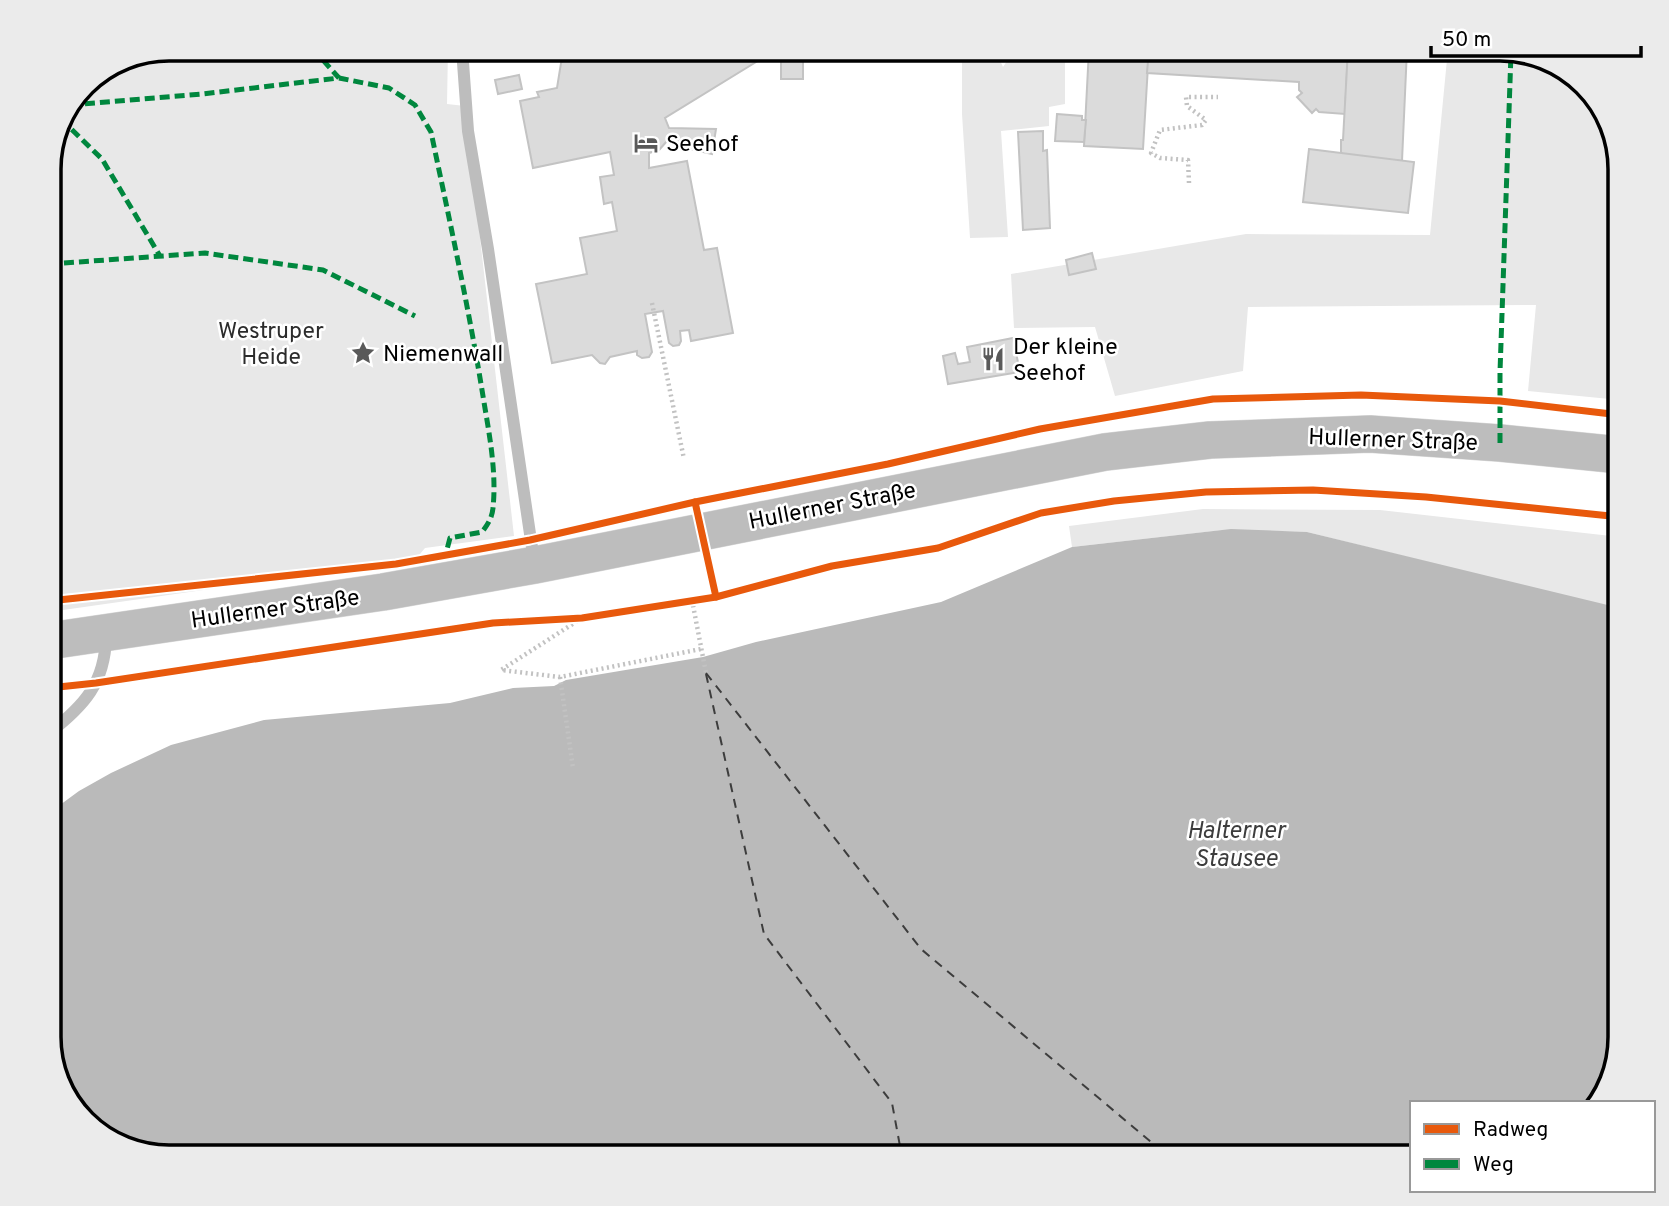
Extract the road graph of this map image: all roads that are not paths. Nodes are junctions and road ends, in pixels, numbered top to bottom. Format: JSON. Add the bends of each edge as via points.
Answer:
{"nodes":[{"id":1,"x":463,"y":61,"type":"edge"},
{"id":2,"x":1608,"y":455,"type":"edge"},
{"id":3,"x":535,"y":565,"type":"junction"},
{"id":4,"x":106,"y":633,"type":"junction"},
{"id":5,"x":61,"y":639,"type":"edge"},
{"id":6,"x":61,"y":723,"type":"edge"}],
"edges":[{"from":1,"to":3,"type":"lane","via":[[468,131]]},
{"from":2,"to":3,"type":"main road","name":"Hullerner Straße","via":[[1370,434],[1210,440],[1105,452]]},
{"from":3,"to":4,"type":"main road","name":"Hullerner Straße"},
{"from":4,"to":5,"type":"main road","name":"Hullerner Straße"},
{"from":4,"to":6,"type":"lane","via":[[106,659],[96,683],[81,707]]}]}
